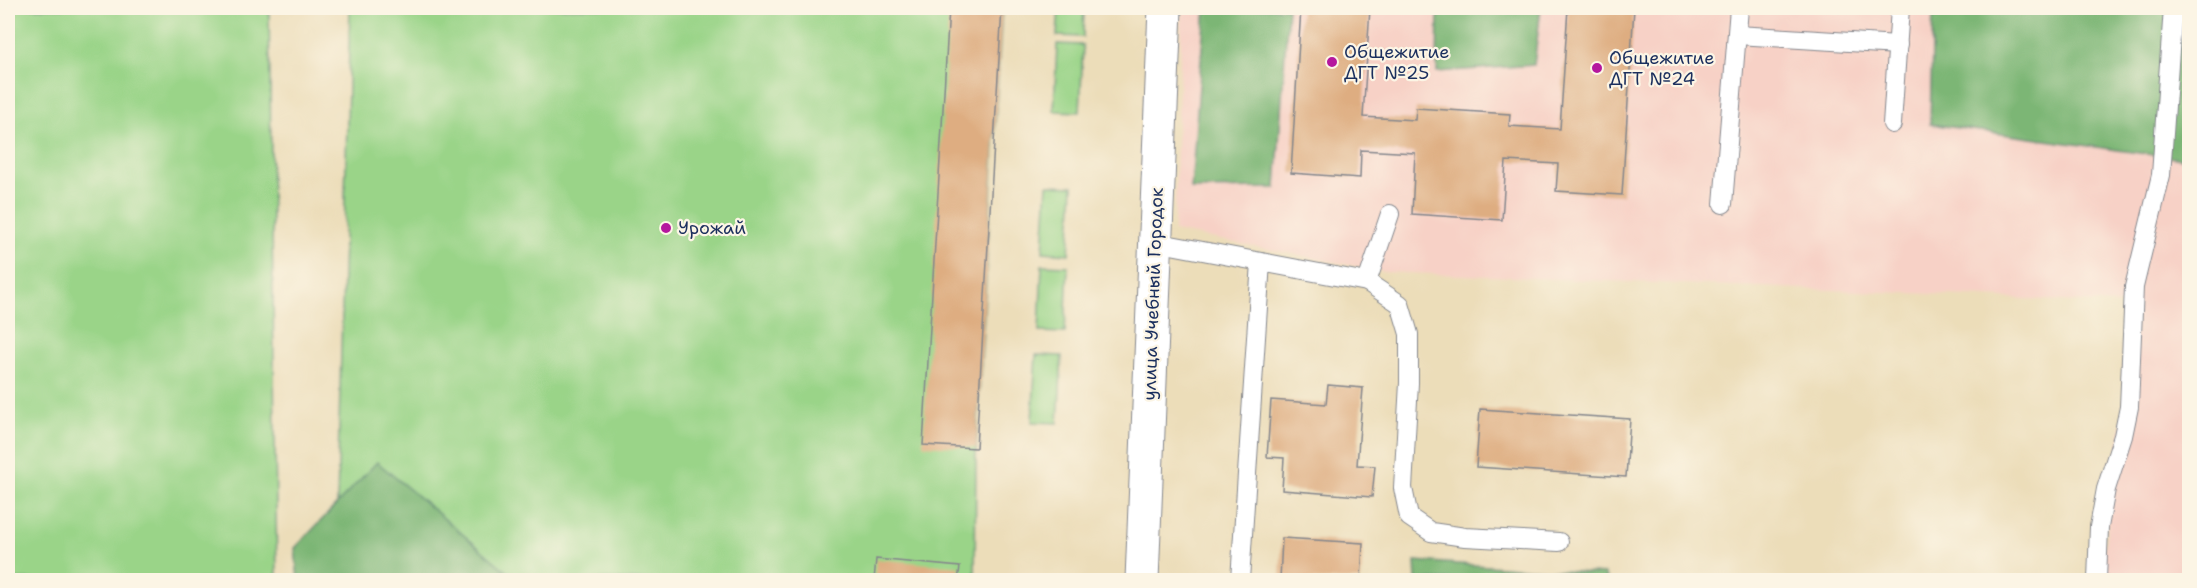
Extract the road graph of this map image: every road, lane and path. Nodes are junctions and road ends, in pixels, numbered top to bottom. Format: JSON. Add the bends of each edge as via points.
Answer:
{"nodes":[{"id":1,"x":1165,"y":8,"type":"edge"},
{"id":2,"x":1739,"y":8,"type":"edge"},
{"id":3,"x":1900,"y":8,"type":"edge"},
{"id":4,"x":2173,"y":8,"type":"edge"},
{"id":5,"x":1737,"y":35,"type":"junction"},
{"id":6,"x":1898,"y":45,"type":"junction"},
{"id":7,"x":1892,"y":124,"type":"dead end"},
{"id":8,"x":1722,"y":204,"type":"dead end"},
{"id":9,"x":1390,"y":214,"type":"dead end"},
{"id":10,"x":1155,"y":242,"type":"junction"},
{"id":11,"x":1261,"y":262,"type":"junction"},
{"id":12,"x":1367,"y":282,"type":"junction"},
{"id":13,"x":1559,"y":542,"type":"dead end"},
{"id":14,"x":1142,"y":580,"type":"edge"},
{"id":15,"x":1240,"y":580,"type":"edge"},
{"id":16,"x":2097,"y":580,"type":"edge"}],
"edges":[{"from":1,"to":10,"type":"street","name":"улица Учебный Городок"},
{"from":2,"to":5,"type":"lane"},
{"from":3,"to":6,"type":"lane"},
{"from":4,"to":16,"type":"lane","via":[[2161,175],[2134,287],[2130,407],[2106,489],[2099,527]]},
{"from":5,"to":6,"type":"lane"},
{"from":5,"to":8,"type":"lane"},
{"from":6,"to":7,"type":"lane"},
{"from":9,"to":12,"type":"lane"},
{"from":10,"to":11,"type":"lane"},
{"from":10,"to":14,"type":"street","name":"улица Учебный Городок"},
{"from":11,"to":12,"type":"lane"},
{"from":11,"to":15,"type":"lane"},
{"from":12,"to":13,"type":"lane","via":[[1400,304],[1409,334],[1403,488],[1409,517],[1431,532]]}]}
